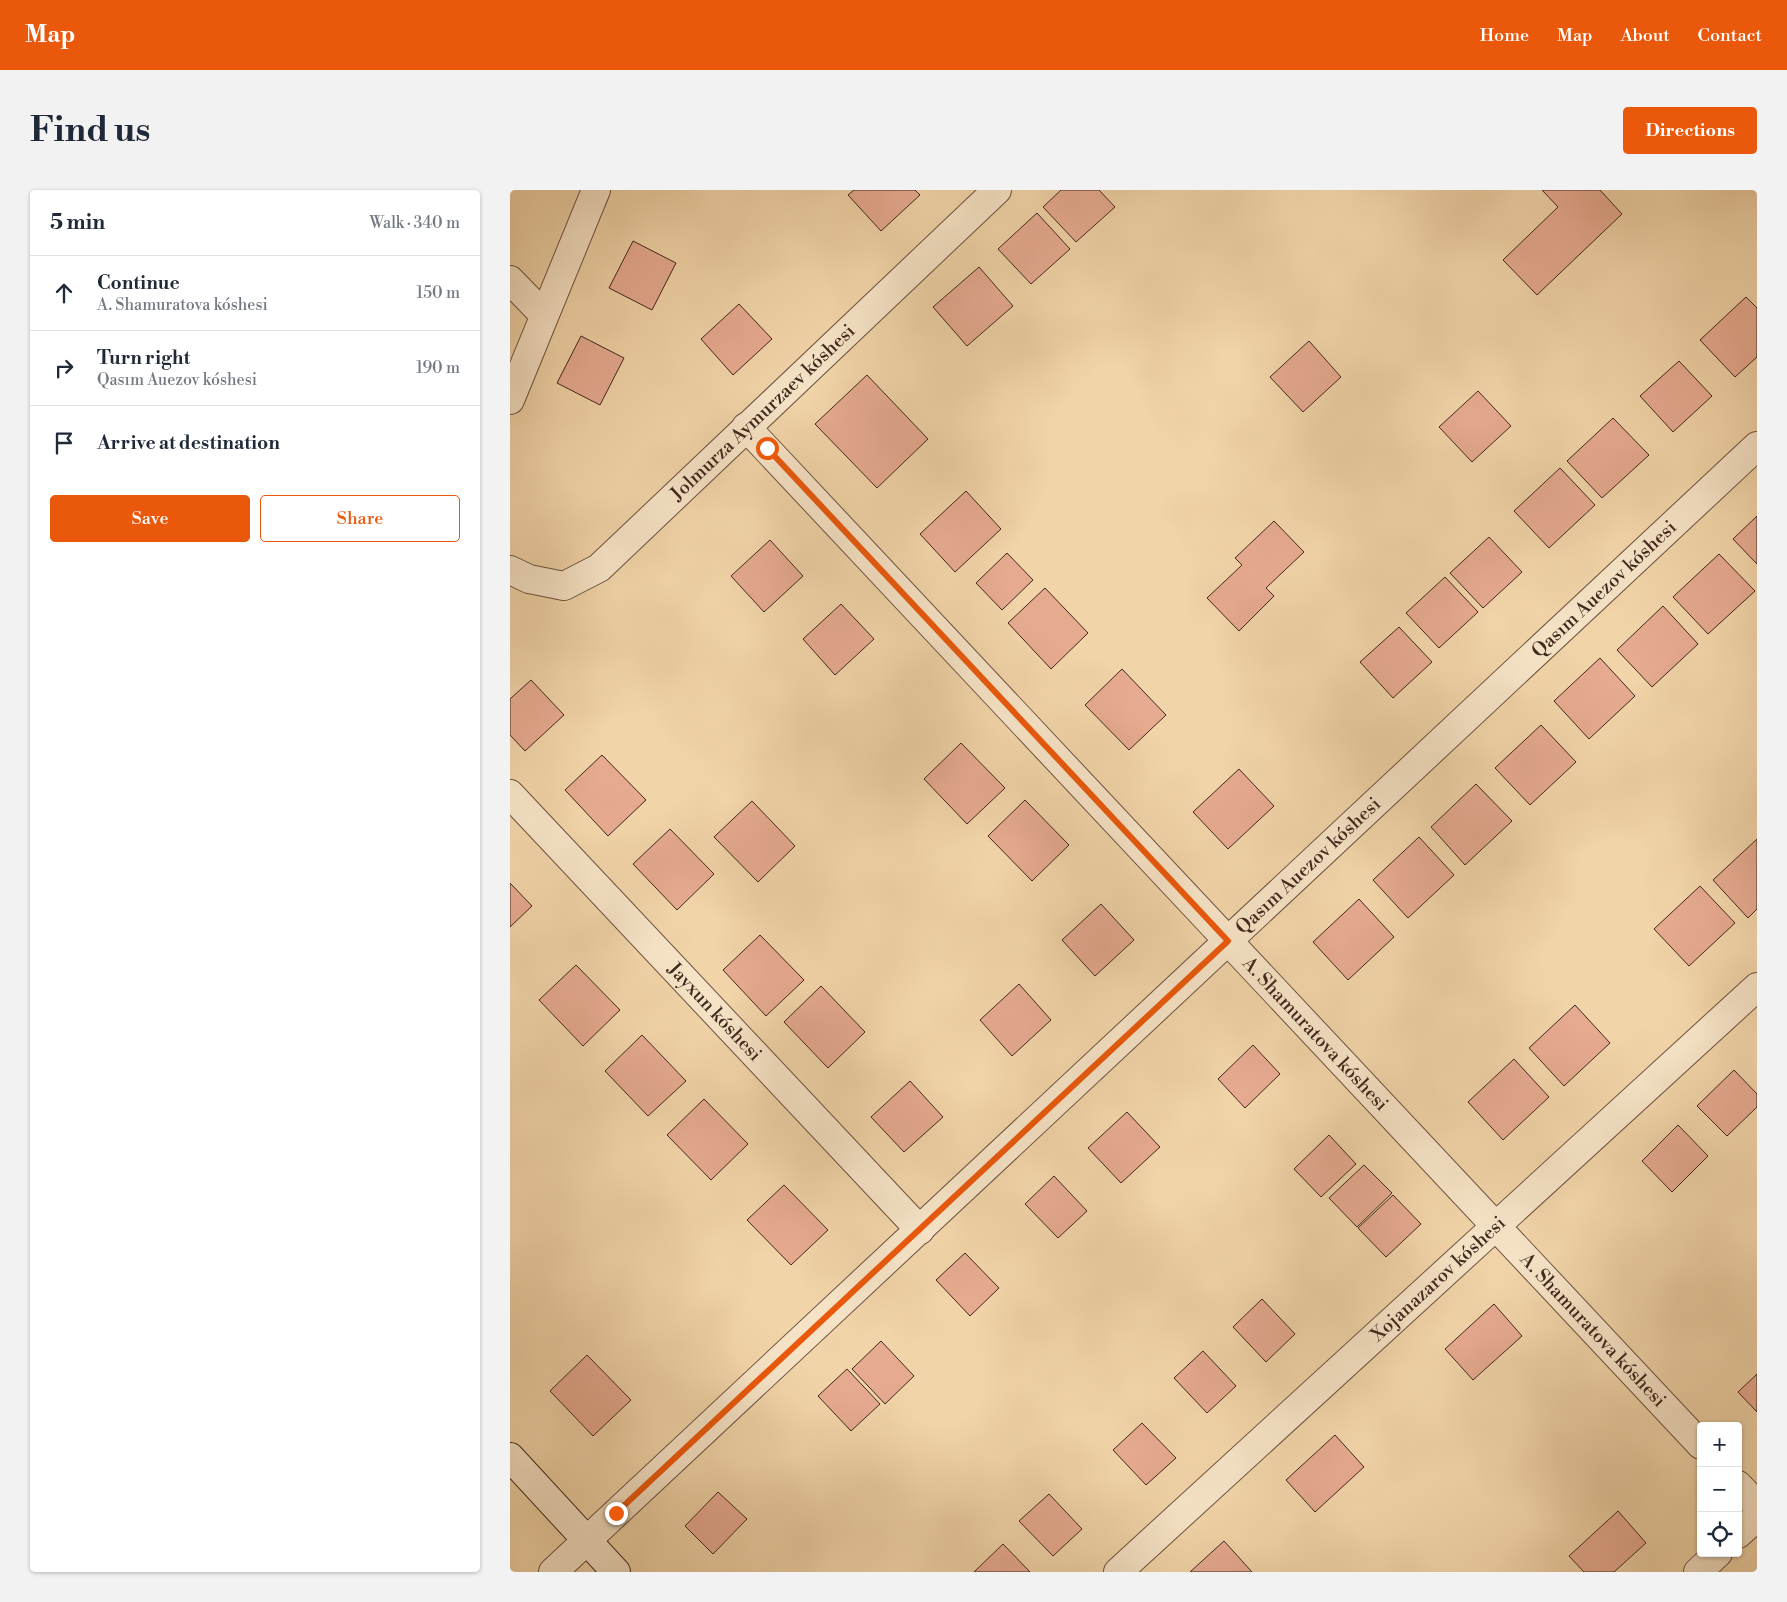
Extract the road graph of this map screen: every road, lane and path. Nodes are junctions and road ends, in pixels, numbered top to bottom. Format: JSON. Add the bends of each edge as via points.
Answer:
{"nodes":[{"id":1,"x":596,"y":190,"type":"edge"},
{"id":2,"x":997,"y":190,"type":"edge"},
{"id":3,"x":510,"y":280,"type":"edge"},
{"id":4,"x":544,"y":315,"type":"junction"},
{"id":5,"x":510,"y":400,"type":"edge"},
{"id":6,"x":746,"y":427,"type":"junction"},
{"id":7,"x":1757,"y":446,"type":"edge"},
{"id":8,"x":510,"y":570,"type":"edge"},
{"id":9,"x":510,"y":794,"type":"edge"},
{"id":10,"x":1228,"y":941,"type":"junction"},
{"id":11,"x":1757,"y":987,"type":"edge"},
{"id":12,"x":1496,"y":1226,"type":"junction"},
{"id":13,"x":920,"y":1230,"type":"junction"},
{"id":14,"x":1697,"y":1441,"type":"edge"},
{"id":15,"x":510,"y":1457,"type":"edge"},
{"id":16,"x":1742,"y":1489,"type":"edge"},
{"id":17,"x":1757,"y":1505,"type":"edge"},
{"id":18,"x":1757,"y":1517,"type":"edge"},
{"id":19,"x":1742,"y":1530,"type":"edge"},
{"id":20,"x":587,"y":1540,"type":"junction"},
{"id":21,"x":1714,"y":1557,"type":"edge"},
{"id":22,"x":553,"y":1572,"type":"edge"},
{"id":23,"x":616,"y":1572,"type":"edge"},
{"id":24,"x":1118,"y":1572,"type":"edge"},
{"id":25,"x":1698,"y":1572,"type":"edge"}],
"edges":[{"from":1,"to":4,"type":"street"},
{"from":2,"to":6,"type":"street","name":"Jolmurza Aymurzaev kóshesi"},
{"from":3,"to":4,"type":"street"},
{"from":4,"to":5,"type":"street"},
{"from":6,"to":8,"type":"street","name":"Jolmurza Aymurzaev kóshesi","via":[[599,568],[564,586],[529,579]]},
{"from":6,"to":10,"type":"street","name":"A. Shamuratova kóshesi"},
{"from":7,"to":10,"type":"street","name":"Qasım Auezov kóshesi"},
{"from":9,"to":13,"type":"street","name":"Jayxun kóshesi"},
{"from":10,"to":12,"type":"street","name":"A. Shamuratova kóshesi"},
{"from":10,"to":13,"type":"street","name":"Qasım Auezov kóshesi"},
{"from":11,"to":12,"type":"street","name":"Xojanazarov kóshesi"},
{"from":12,"to":14,"type":"street","name":"A. Shamuratova kóshesi"},
{"from":12,"to":24,"type":"street","name":"Xojanazarov kóshesi"},
{"from":13,"to":20,"type":"street","name":"Qasım Auezov kóshesi"},
{"from":15,"to":20,"type":"street"},
{"from":16,"to":17,"type":"street"},
{"from":18,"to":19,"type":"street"},
{"from":20,"to":22,"type":"street","name":"Qasım Auezov kóshesi"},
{"from":20,"to":23,"type":"street"},
{"from":21,"to":25,"type":"street"}]}
